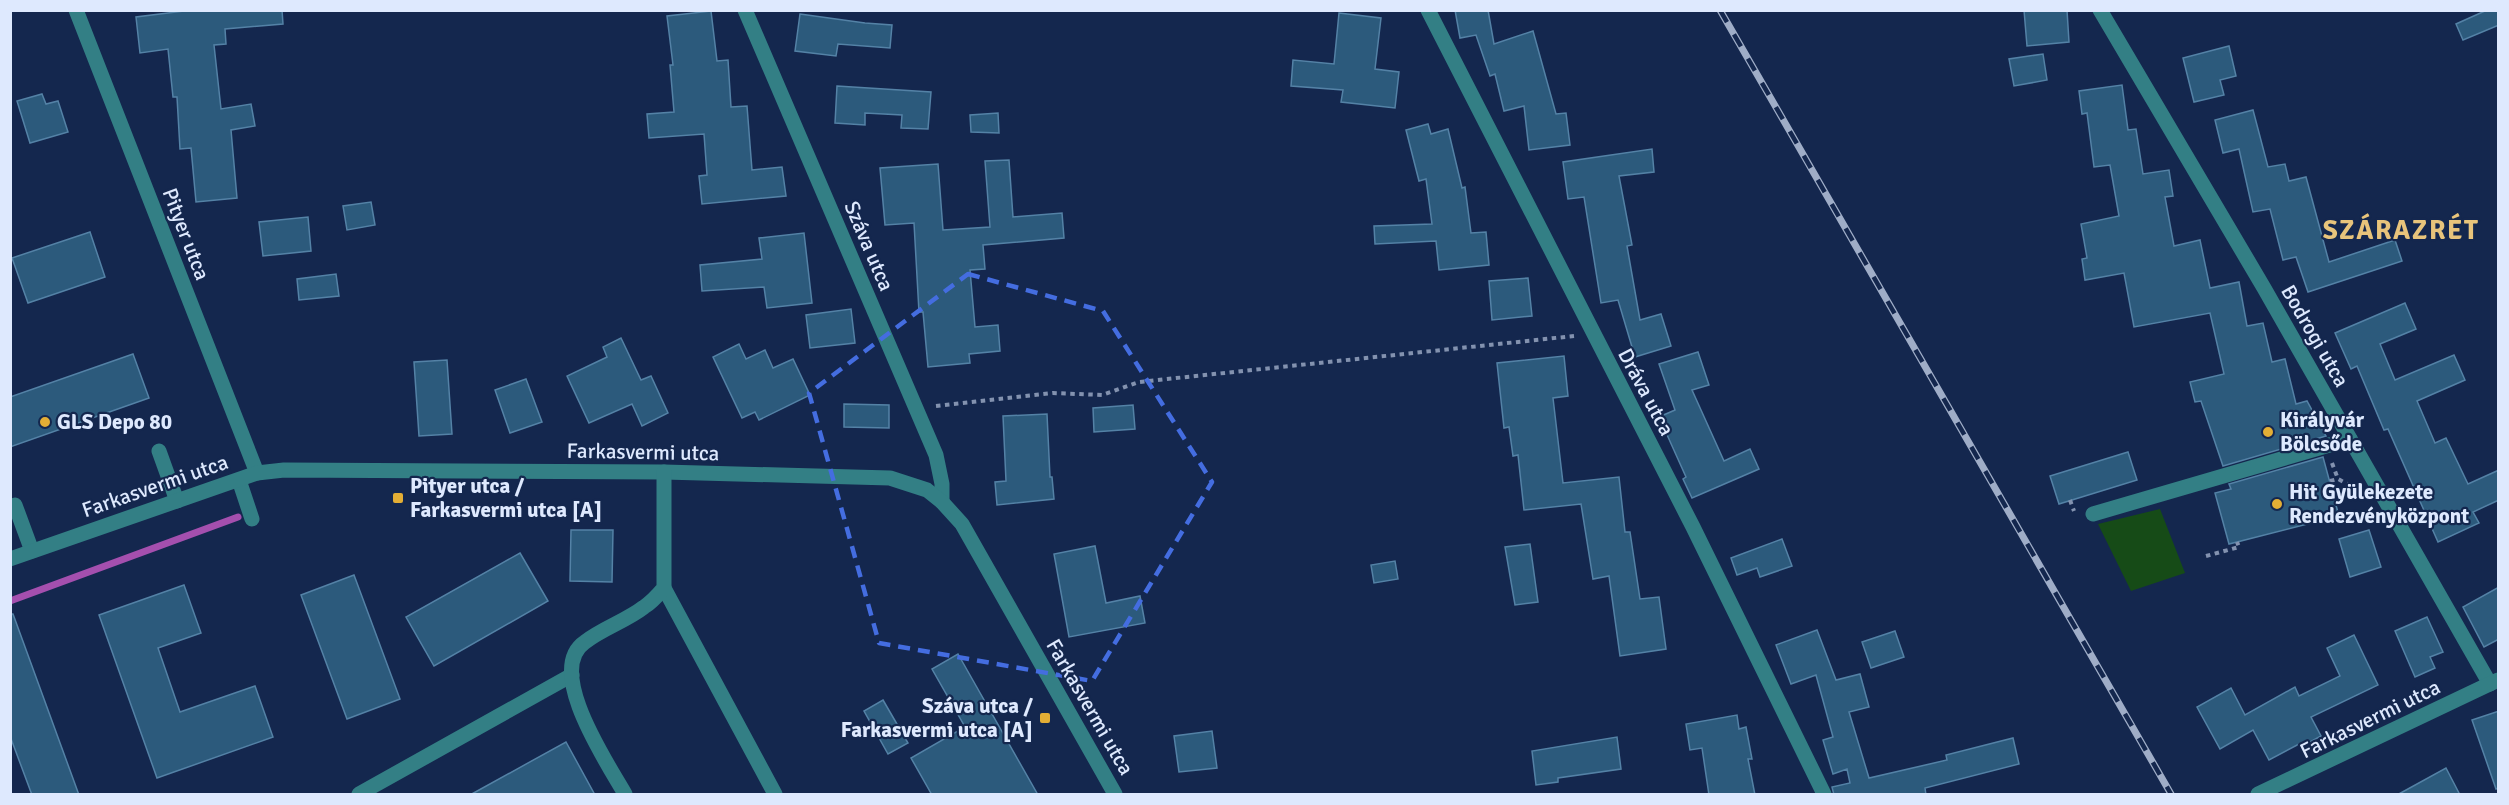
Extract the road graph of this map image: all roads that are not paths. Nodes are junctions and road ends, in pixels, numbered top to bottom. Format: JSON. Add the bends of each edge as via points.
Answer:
{"nodes":[{"id":1,"x":76,"y":10,"type":"edge"},
{"id":2,"x":745,"y":10,"type":"edge"},
{"id":3,"x":1428,"y":10,"type":"edge"},
{"id":4,"x":2100,"y":10,"type":"edge"},
{"id":5,"x":2350,"y":439,"type":"junction"},
{"id":6,"x":159,"y":452,"type":"dead end"},
{"id":7,"x":664,"y":472,"type":"junction"},
{"id":8,"x":257,"y":473,"type":"junction"},
{"id":9,"x":239,"y":480,"type":"junction"},
{"id":10,"x":177,"y":501,"type":"junction"},
{"id":11,"x":942,"y":502,"type":"junction"},
{"id":12,"x":15,"y":505,"type":"dead end"},
{"id":13,"x":2093,"y":514,"type":"dead end"},
{"id":14,"x":252,"y":519,"type":"dead end"},
{"id":15,"x":32,"y":551,"type":"junction"},
{"id":16,"x":10,"y":559,"type":"edge"},
{"id":17,"x":664,"y":588,"type":"junction"},
{"id":18,"x":572,"y":675,"type":"junction"},
{"id":19,"x":2494,"y":682,"type":"edge"},
{"id":20,"x":359,"y":795,"type":"edge"},
{"id":21,"x":625,"y":795,"type":"edge"},
{"id":22,"x":775,"y":795,"type":"edge"},
{"id":23,"x":1115,"y":795,"type":"edge"},
{"id":24,"x":1824,"y":795,"type":"edge"},
{"id":25,"x":2258,"y":795,"type":"edge"}],
"edges":[{"from":1,"to":8,"type":"street","name":"Pityer utca"},
{"from":2,"to":11,"type":"street","name":"Száva utca","via":[[936,455]]},
{"from":3,"to":24,"type":"street","name":"Dráva utca","via":[[1693,527]]},
{"from":4,"to":5,"type":"street","name":"Bodrogi utca"},
{"from":5,"to":13,"type":"street"},
{"from":5,"to":19,"type":"street","name":"Bodrogi utca"},
{"from":6,"to":10,"type":"street"},
{"from":7,"to":8,"type":"street","name":"Farkasvermi utca","via":[[309,469]]},
{"from":7,"to":11,"type":"street","name":"Farkasvermi utca","via":[[890,478],[927,490]]},
{"from":7,"to":17,"type":"street"},
{"from":8,"to":9,"type":"street","name":"Farkasvermi utca"},
{"from":9,"to":10,"type":"street","name":"Farkasvermi utca"},
{"from":9,"to":14,"type":"street"},
{"from":10,"to":15,"type":"street","name":"Farkasvermi utca"},
{"from":11,"to":23,"type":"street","name":"Farkasvermi utca","via":[[962,524]]},
{"from":12,"to":15,"type":"street"},
{"from":15,"to":16,"type":"street","name":"Farkasvermi utca"},
{"from":17,"to":18,"type":"street","via":[[645,607],[583,642],[573,652]]},
{"from":17,"to":22,"type":"street"},
{"from":18,"to":20,"type":"street"},
{"from":18,"to":21,"type":"street","via":[[580,712]]},
{"from":19,"to":25,"type":"street","name":"Farkasvermi utca"}]}
